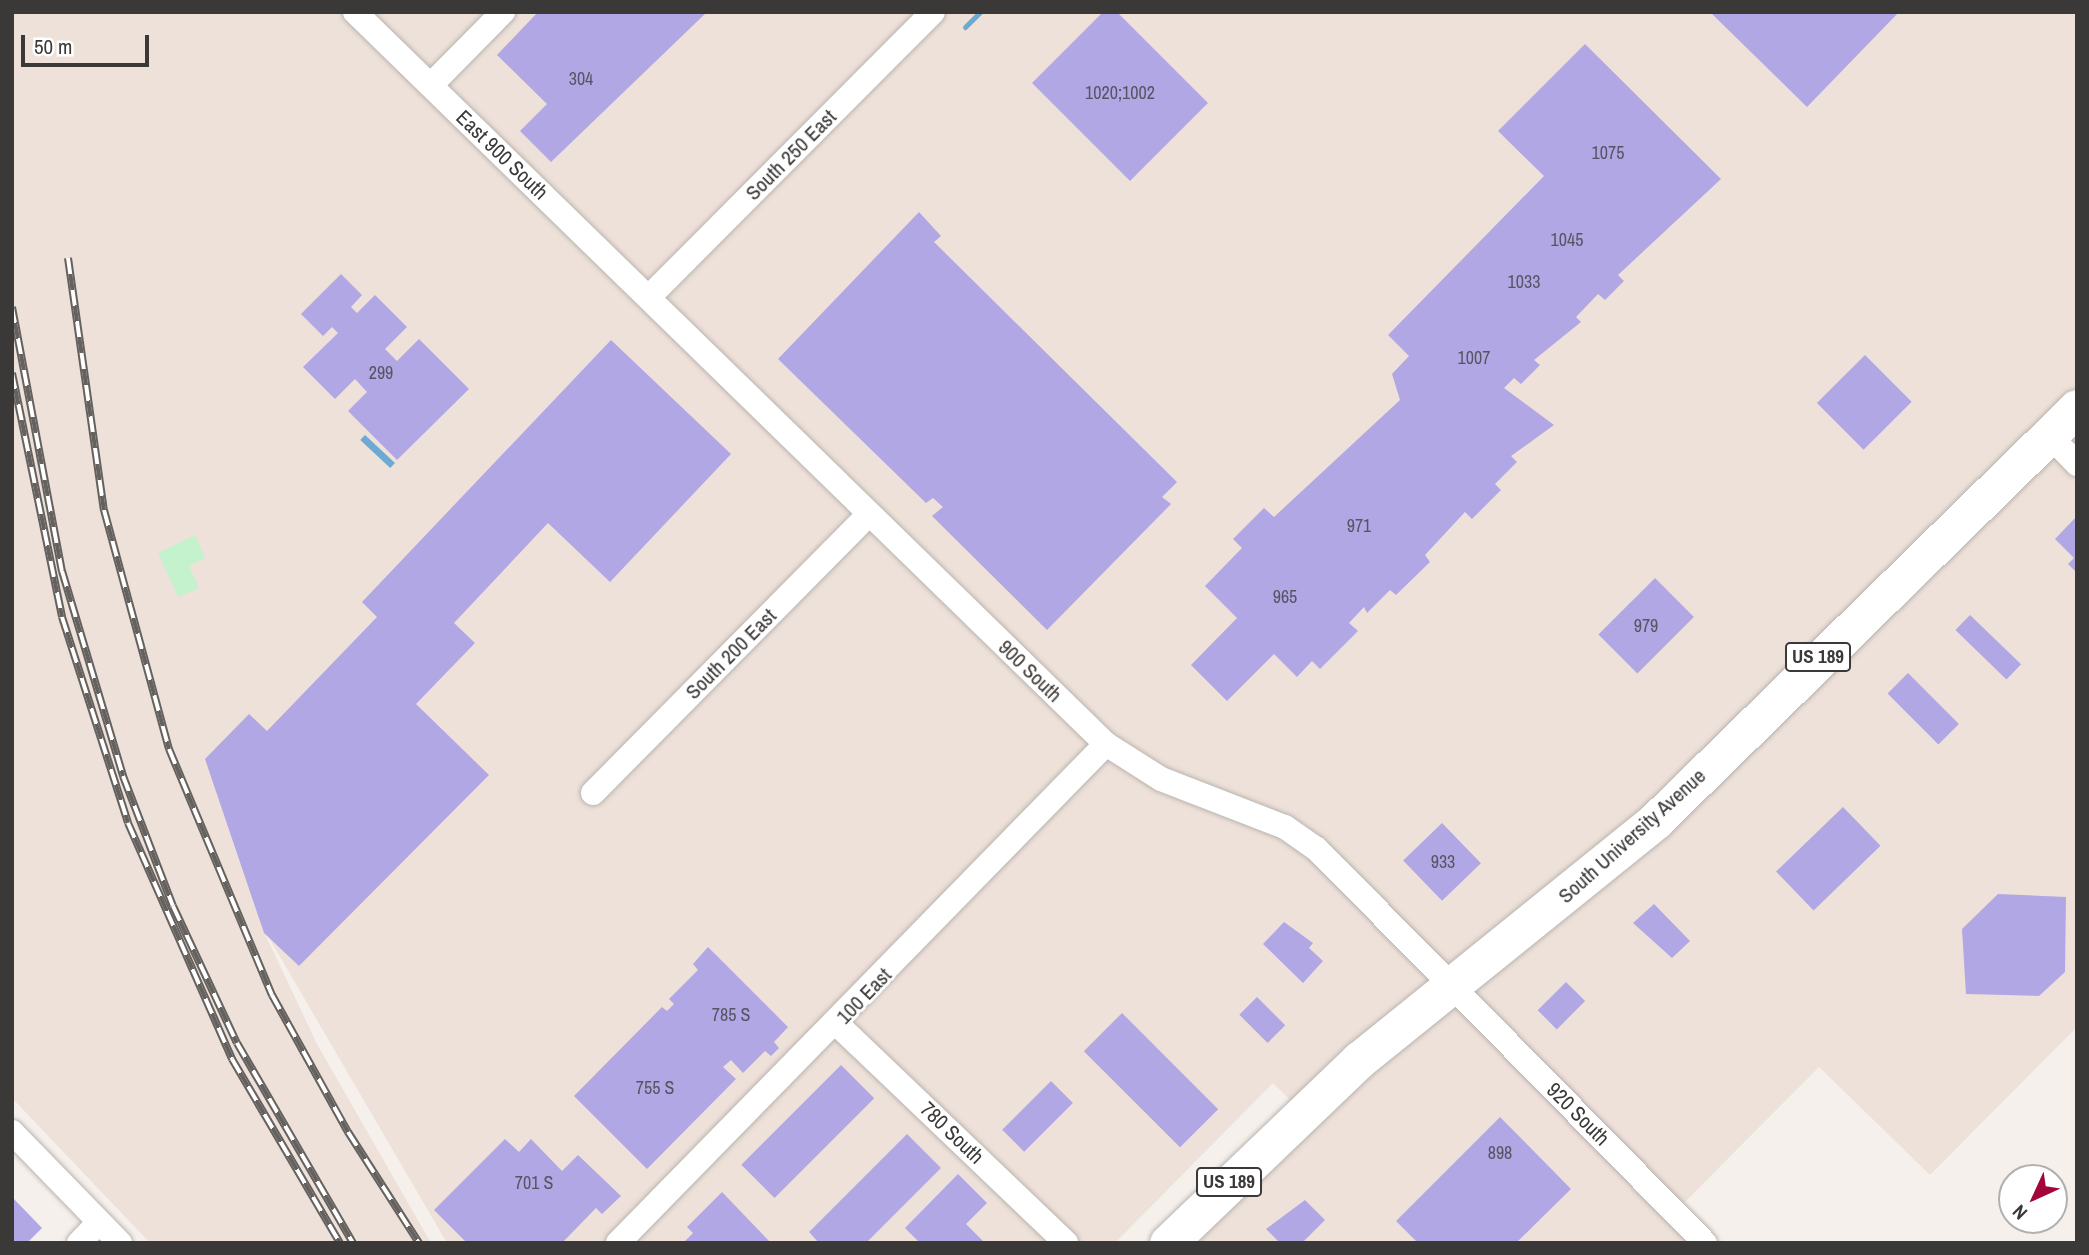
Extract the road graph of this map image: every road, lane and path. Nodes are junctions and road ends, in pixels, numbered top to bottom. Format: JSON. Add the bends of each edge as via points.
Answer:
{"nodes":[{"id":1,"x":355,"y":12,"type":"edge"},
{"id":2,"x":503,"y":12,"type":"edge"},
{"id":3,"x":933,"y":12,"type":"edge"},
{"id":4,"x":430,"y":85,"type":"junction"},
{"id":5,"x":649,"y":297,"type":"junction"},
{"id":6,"x":2077,"y":408,"type":"edge"},
{"id":7,"x":2050,"y":436,"type":"junction"},
{"id":8,"x":2077,"y":464,"type":"edge"},
{"id":9,"x":869,"y":514,"type":"junction"},
{"id":10,"x":1106,"y":744,"type":"junction"},
{"id":11,"x":593,"y":793,"type":"dead end"},
{"id":12,"x":1449,"y":986,"type":"junction"},
{"id":13,"x":837,"y":1024,"type":"junction"},
{"id":14,"x":12,"y":1132,"type":"edge"},
{"id":15,"x":97,"y":1220,"type":"junction"},
{"id":16,"x":79,"y":1243,"type":"edge"},
{"id":17,"x":120,"y":1243,"type":"edge"},
{"id":18,"x":618,"y":1243,"type":"edge"},
{"id":19,"x":1066,"y":1243,"type":"edge"},
{"id":20,"x":1168,"y":1243,"type":"edge"},
{"id":21,"x":1705,"y":1243,"type":"edge"}],
"edges":[{"from":1,"to":4,"type":"street","name":"East 900 South"},
{"from":2,"to":4,"type":"street"},
{"from":3,"to":5,"type":"street","name":"South 250 East"},
{"from":4,"to":5,"type":"street","name":"East 900 South"},
{"from":5,"to":9,"type":"street","name":"900 South"},
{"from":6,"to":7,"type":"highway","name":"South University Avenue","number":"US 189"},
{"from":7,"to":8,"type":"street"},
{"from":7,"to":12,"type":"highway","name":"South University Avenue","number":"US 189","via":[[1656,820]]},
{"from":9,"to":10,"type":"street","name":"900 South"},
{"from":9,"to":11,"type":"street","name":"South 200 East"},
{"from":10,"to":12,"type":"street","name":"900 South","via":[[1161,779],[1285,827],[1317,849]]},
{"from":10,"to":13,"type":"street","name":"100 East"},
{"from":12,"to":20,"type":"highway","name":"South University Avenue","number":"US 189","via":[[1359,1060]]},
{"from":12,"to":21,"type":"street","name":"920 South"},
{"from":13,"to":18,"type":"street","name":"100 East"},
{"from":13,"to":19,"type":"street","name":"780 South"},
{"from":14,"to":15,"type":"street"},
{"from":15,"to":16,"type":"street"},
{"from":15,"to":17,"type":"street"}]}
